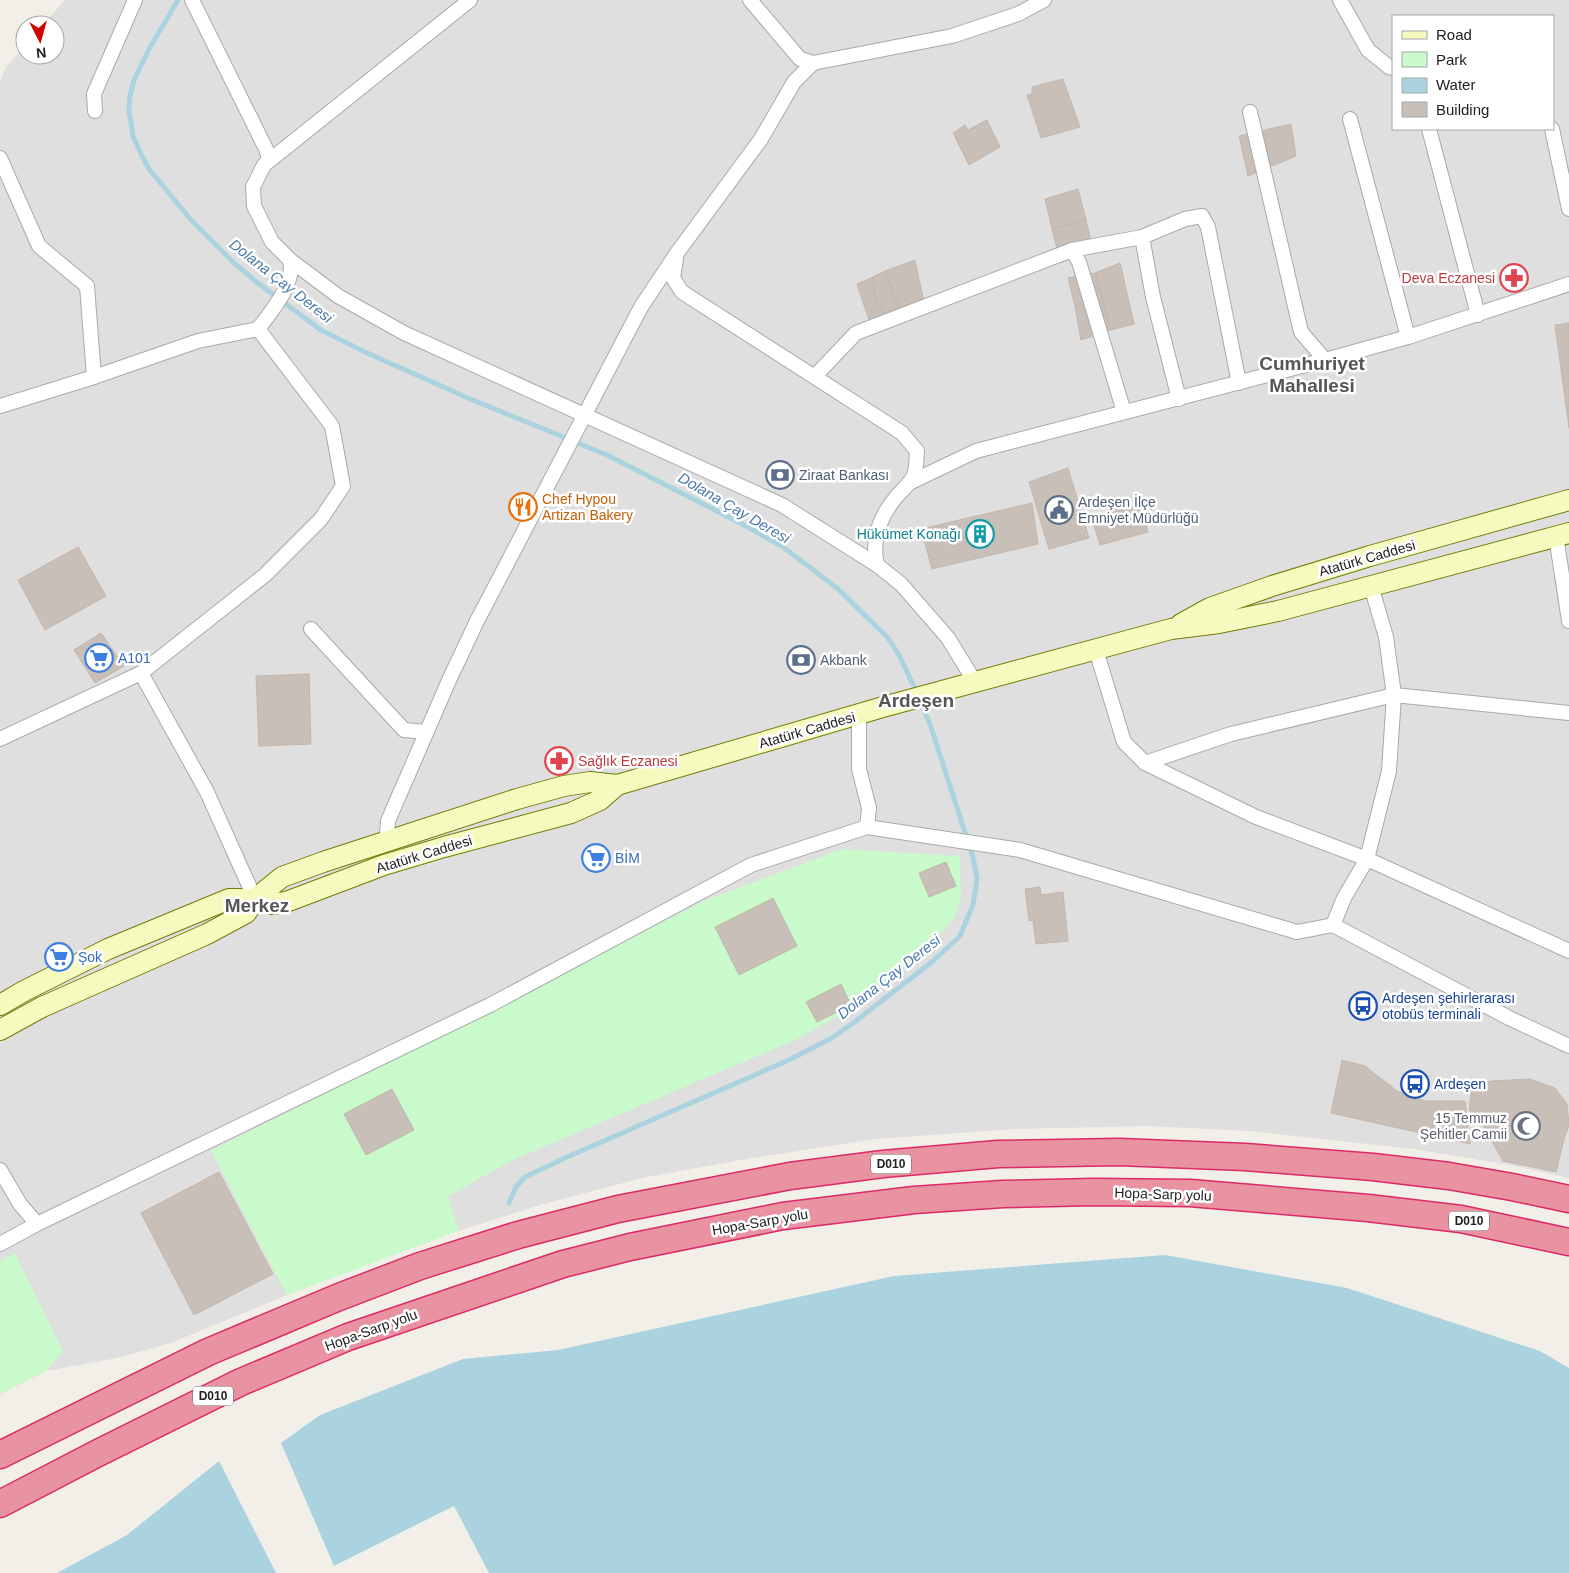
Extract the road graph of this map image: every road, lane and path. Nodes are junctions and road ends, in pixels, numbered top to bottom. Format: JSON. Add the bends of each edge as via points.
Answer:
{"nodes":[{"id":1,"x":135,"y":0,"type":"edge"},
{"id":2,"x":470,"y":0,"type":"edge"},
{"id":3,"x":750,"y":0,"type":"edge"},
{"id":4,"x":1044,"y":0,"type":"edge"},
{"id":5,"x":1340,"y":0,"type":"edge"},
{"id":6,"x":193,"y":3,"type":"edge"},
{"id":7,"x":813,"y":64,"type":"junction"},
{"id":8,"x":1392,"y":68,"type":"edge"},
{"id":9,"x":95,"y":111,"type":"dead end"},
{"id":10,"x":1250,"y":112,"type":"dead end"},
{"id":11,"x":1350,"y":120,"type":"dead end"},
{"id":12,"x":1429,"y":130,"type":"edge"},
{"id":13,"x":1552,"y":130,"type":"edge"},
{"id":14,"x":0,"y":158,"type":"edge"},
{"id":15,"x":269,"y":159,"type":"junction"},
{"id":16,"x":1569,"y":209,"type":"edge"},
{"id":17,"x":1142,"y":237,"type":"junction"},
{"id":18,"x":1072,"y":250,"type":"junction"},
{"id":19,"x":677,"y":253,"type":"junction"},
{"id":20,"x":290,"y":260,"type":"junction"},
{"id":21,"x":1569,"y":284,"type":"edge"},
{"id":22,"x":1478,"y":314,"type":"junction"},
{"id":23,"x":258,"y":329,"type":"junction"},
{"id":24,"x":1408,"y":336,"type":"junction"},
{"id":25,"x":1325,"y":360,"type":"junction"},
{"id":26,"x":815,"y":376,"type":"junction"},
{"id":27,"x":94,"y":377,"type":"junction"},
{"id":28,"x":1239,"y":383,"type":"junction"},
{"id":29,"x":1179,"y":399,"type":"junction"},
{"id":30,"x":0,"y":406,"type":"edge"},
{"id":31,"x":1124,"y":412,"type":"junction"},
{"id":32,"x":582,"y":420,"type":"junction"},
{"id":33,"x":909,"y":483,"type":"junction"},
{"id":34,"x":1569,"y":500,"type":"edge"},
{"id":35,"x":1563,"y":534,"type":"edge"},
{"id":36,"x":877,"y":565,"type":"junction"},
{"id":37,"x":1371,"y":586,"type":"junction"},
{"id":38,"x":1567,"y":590,"type":"edge"},
{"id":39,"x":1569,"y":621,"type":"edge"},
{"id":40,"x":312,"y":629,"type":"dead end"},
{"id":41,"x":1171,"y":629,"type":"junction"},
{"id":42,"x":1096,"y":650,"type":"junction"},
{"id":43,"x":140,"y":673,"type":"junction"},
{"id":44,"x":975,"y":682,"type":"junction"},
{"id":45,"x":1394,"y":695,"type":"junction"},
{"id":46,"x":1569,"y":713,"type":"edge"},
{"id":47,"x":859,"y":715,"type":"junction"},
{"id":48,"x":426,"y":732,"type":"junction"},
{"id":49,"x":0,"y":739,"type":"edge"},
{"id":50,"x":1145,"y":763,"type":"junction"},
{"id":51,"x":617,"y":785,"type":"junction"},
{"id":52,"x":867,"y":827,"type":"junction"},
{"id":53,"x":396,"y":838,"type":"junction"},
{"id":54,"x":1367,"y":859,"type":"junction"},
{"id":55,"x":255,"y":899,"type":"junction"},
{"id":56,"x":1333,"y":925,"type":"junction"},
{"id":57,"x":1569,"y":951,"type":"edge"},
{"id":58,"x":0,"y":1005,"type":"edge"},
{"id":59,"x":0,"y":1030,"type":"edge"},
{"id":60,"x":1569,"y":1046,"type":"edge"},
{"id":61,"x":0,"y":1170,"type":"edge"},
{"id":62,"x":1569,"y":1199,"type":"edge"},
{"id":63,"x":37,"y":1224,"type":"junction"},
{"id":64,"x":1569,"y":1242,"type":"edge"},
{"id":65,"x":0,"y":1244,"type":"edge"},
{"id":66,"x":0,"y":1455,"type":"edge"},
{"id":67,"x":0,"y":1504,"type":"edge"}],
"edges":[{"from":1,"to":9,"type":"street","via":[[94,94]]},
{"from":2,"to":15,"type":"street"},
{"from":3,"to":7,"type":"street","via":[[800,59]]},
{"from":4,"to":7,"type":"street","via":[[1018,14],[952,36]]},
{"from":5,"to":8,"type":"street","via":[[1368,50]]},
{"from":6,"to":15,"type":"street"},
{"from":7,"to":19,"type":"street","via":[[794,82],[761,139]]},
{"from":10,"to":25,"type":"street","via":[[1301,332]]},
{"from":11,"to":24,"type":"street"},
{"from":12,"to":22,"type":"street"},
{"from":13,"to":16,"type":"street"},
{"from":14,"to":27,"type":"street","via":[[39,246],[87,286]]},
{"from":15,"to":20,"type":"street","via":[[253,187],[254,206],[272,242]]},
{"from":17,"to":18,"type":"street"},
{"from":17,"to":28,"type":"street","via":[[1185,219],[1202,216],[1208,227]]},
{"from":17,"to":29,"type":"street"},
{"from":18,"to":26,"type":"street","via":[[856,333]]},
{"from":18,"to":31,"type":"street","via":[[1079,262]]},
{"from":19,"to":26,"type":"street","via":[[673,278],[682,292]]},
{"from":19,"to":32,"type":"street","via":[[641,307]]},
{"from":20,"to":23,"type":"street","via":[[292,267],[284,293]]},
{"from":20,"to":32,"type":"street","via":[[338,296],[404,333]]},
{"from":21,"to":22,"type":"street"},
{"from":22,"to":24,"type":"street"},
{"from":23,"to":27,"type":"street","via":[[198,341]]},
{"from":23,"to":43,"type":"street","via":[[332,426],[343,486],[321,519],[265,575]]},
{"from":24,"to":25,"type":"street"},
{"from":25,"to":28,"type":"street"},
{"from":26,"to":33,"type":"street","via":[[902,433],[917,452],[914,474]]},
{"from":27,"to":30,"type":"street"},
{"from":28,"to":29,"type":"street"},
{"from":29,"to":31,"type":"street"},
{"from":31,"to":33,"type":"street","via":[[976,451]]},
{"from":32,"to":36,"type":"street","via":[[782,505]]},
{"from":32,"to":48,"type":"street","via":[[478,620]]},
{"from":33,"to":36,"type":"street","via":[[880,522],[874,544]]},
{"from":34,"to":41,"type":"main road","name":"Atatürk Caddesi","via":[[1272,586],[1210,608]]},
{"from":35,"to":37,"type":"main road","name":"Atatürk Caddesi"},
{"from":35,"to":38,"type":"street"},
{"from":36,"to":44,"type":"street","via":[[901,584],[948,638]]},
{"from":37,"to":41,"type":"main road","name":"Atatürk Caddesi","via":[[1278,611]]},
{"from":37,"to":45,"type":"street","via":[[1386,637]]},
{"from":38,"to":39,"type":"street"},
{"from":40,"to":48,"type":"street","via":[[404,730]]},
{"from":41,"to":42,"type":"main road","name":"Atatürk Caddesi"},
{"from":42,"to":44,"type":"main road","name":"Atatürk Caddesi"},
{"from":42,"to":50,"type":"street","via":[[1124,742]]},
{"from":43,"to":49,"type":"street"},
{"from":43,"to":55,"type":"street","via":[[207,792]]},
{"from":44,"to":47,"type":"main road","name":"Atatürk Caddesi"},
{"from":45,"to":46,"type":"street"},
{"from":45,"to":50,"type":"street","via":[[1231,734]]},
{"from":45,"to":54,"type":"street","via":[[1389,771]]},
{"from":47,"to":51,"type":"main road","name":"Atatürk Caddesi"},
{"from":47,"to":52,"type":"street","via":[[859,768],[869,808]]},
{"from":48,"to":53,"type":"street","via":[[388,822],[387,834]]},
{"from":50,"to":54,"type":"street","via":[[1256,817]]},
{"from":51,"to":53,"type":"main road","name":"Atatürk Caddesi","via":[[590,782],[564,786]]},
{"from":51,"to":55,"type":"main road","name":"Atatürk Caddesi","via":[[600,800],[571,813],[384,865],[286,902],[272,904]]},
{"from":52,"to":56,"type":"street","via":[[1020,850],[1297,932]]},
{"from":52,"to":63,"type":"street","via":[[751,865],[490,1005]]},
{"from":53,"to":55,"type":"main road","name":"Atatürk Caddesi","via":[[282,878]]},
{"from":54,"to":56,"type":"street","via":[[1344,898]]},
{"from":54,"to":57,"type":"street"},
{"from":55,"to":58,"type":"main road","name":"Atatürk Caddesi","via":[[229,900],[116,946]]},
{"from":55,"to":59,"type":"main road","name":"Atatürk Caddesi","via":[[246,914],[42,1007]]},
{"from":56,"to":60,"type":"street"},
{"from":61,"to":63,"type":"street","via":[[20,1204]]},
{"from":62,"to":66,"type":"highway","number":"D010","via":[[1449,1176],[1373,1167],[1120,1152],[998,1154],[790,1176],[618,1209],[518,1235],[420,1266],[208,1352]]},
{"from":63,"to":65,"type":"street"},
{"from":64,"to":67,"type":"highway","name":"Hopa-Sarp yolu","number":"D010","via":[[1461,1219],[1190,1193],[1094,1192],[914,1200],[783,1216],[564,1264],[348,1337],[242,1382]]}]}
